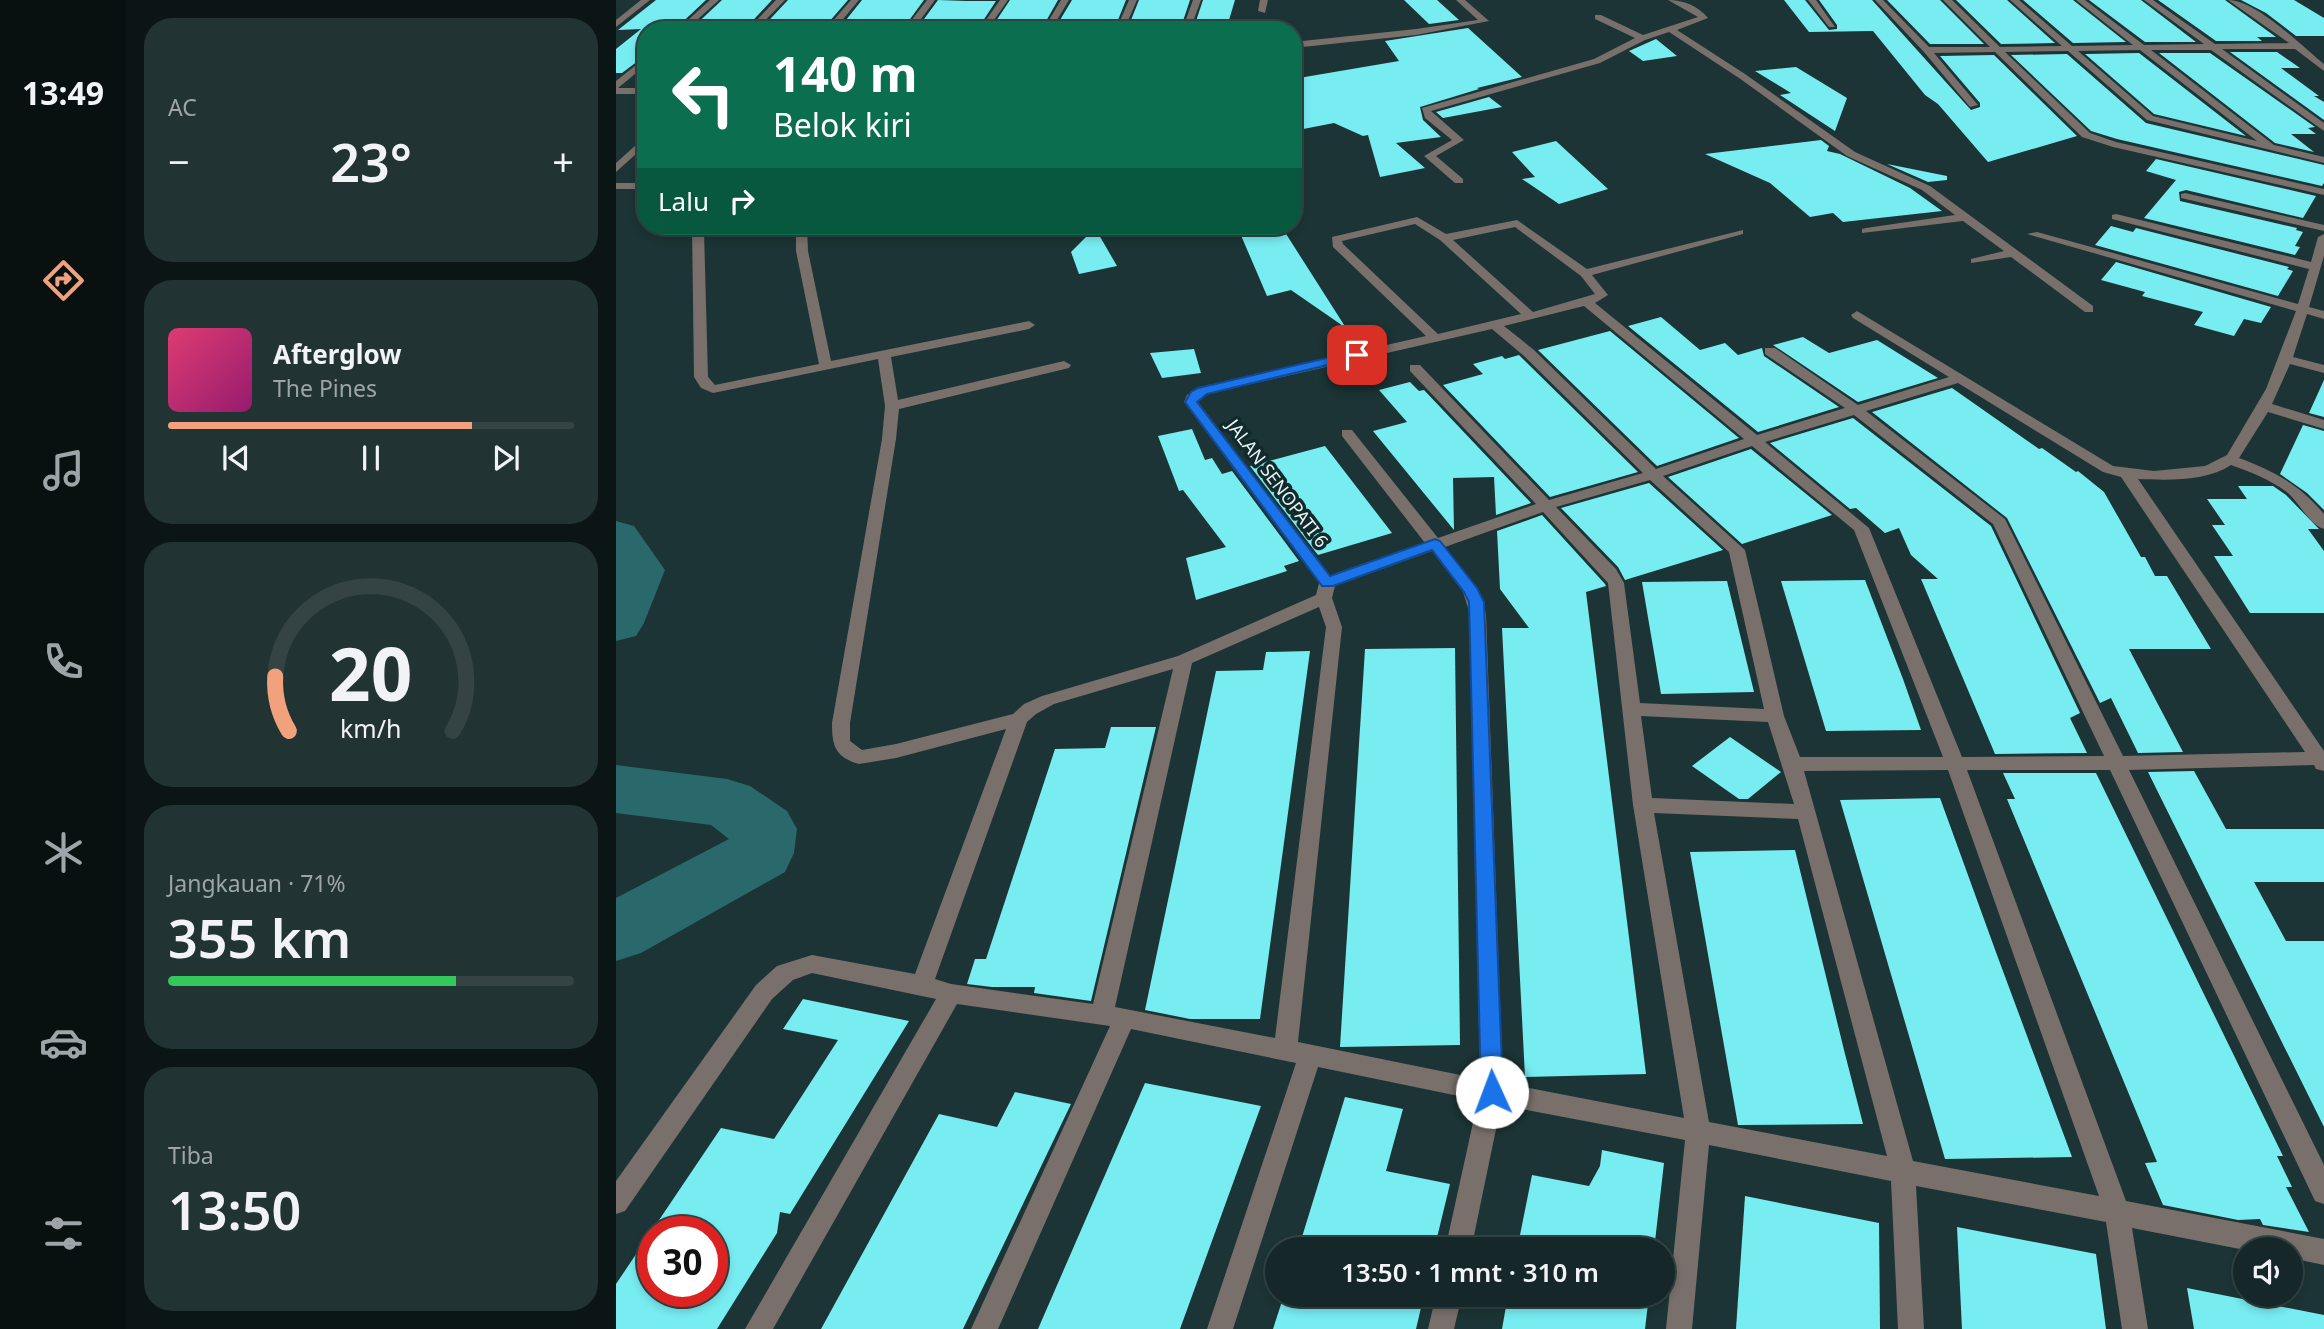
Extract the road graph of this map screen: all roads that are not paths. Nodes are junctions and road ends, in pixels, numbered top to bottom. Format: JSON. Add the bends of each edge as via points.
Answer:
{"nodes":[{"id":1,"x":646,"y":0,"type":"edge"},
{"id":2,"x":715,"y":0,"type":"edge"},
{"id":3,"x":781,"y":0,"type":"edge"},
{"id":4,"x":855,"y":0,"type":"edge"},
{"id":5,"x":931,"y":0,"type":"edge"},
{"id":6,"x":1004,"y":0,"type":"edge"},
{"id":7,"x":1065,"y":0,"type":"edge"},
{"id":8,"x":1133,"y":0,"type":"edge"},
{"id":9,"x":1197,"y":0,"type":"edge"},
{"id":10,"x":1264,"y":0,"type":"edge"},
{"id":11,"x":1460,"y":0,"type":"edge"},
{"id":12,"x":1672,"y":0,"type":"edge"},
{"id":13,"x":1812,"y":0,"type":"edge"},
{"id":14,"x":1879,"y":0,"type":"edge"},
{"id":15,"x":1947,"y":0,"type":"edge"},
{"id":16,"x":2014,"y":0,"type":"edge"},
{"id":17,"x":2080,"y":0,"type":"edge"},
{"id":18,"x":2148,"y":0,"type":"edge"},
{"id":19,"x":2232,"y":0,"type":"edge"},
{"id":20,"x":1262,"y":11,"type":"dead end"},
{"id":21,"x":1598,"y":17,"type":"dead end"},
{"id":22,"x":691,"y":21,"type":"edge"},
{"id":23,"x":760,"y":21,"type":"edge"},
{"id":24,"x":837,"y":21,"type":"edge"},
{"id":25,"x":915,"y":21,"type":"edge"},
{"id":26,"x":989,"y":21,"type":"edge"},
{"id":27,"x":1052,"y":21,"type":"edge"},
{"id":28,"x":1124,"y":21,"type":"edge"},
{"id":29,"x":1189,"y":21,"type":"edge"},
{"id":30,"x":616,"y":23,"type":"edge"},
{"id":31,"x":1832,"y":25,"type":"dead end"},
{"id":32,"x":1670,"y":29,"type":"junction"},
{"id":33,"x":1642,"y":38,"type":"junction"},
{"id":34,"x":1302,"y":45,"type":"edge"},
{"id":35,"x":2208,"y":45,"type":"junction"},
{"id":36,"x":2298,"y":46,"type":"junction"},
{"id":37,"x":2143,"y":47,"type":"junction"},
{"id":38,"x":2070,"y":49,"type":"junction"},
{"id":39,"x":1927,"y":50,"type":"junction"},
{"id":40,"x":1999,"y":50,"type":"junction"},
{"id":41,"x":637,"y":68,"type":"edge"},
{"id":42,"x":2324,"y":68,"type":"edge"},
{"id":43,"x":616,"y":86,"type":"edge"},
{"id":44,"x":637,"y":90,"type":"edge"},
{"id":45,"x":616,"y":91,"type":"edge"},
{"id":46,"x":616,"y":100,"type":"edge"},
{"id":47,"x":637,"y":100,"type":"edge"},
{"id":48,"x":1973,"y":105,"type":"dead end"},
{"id":49,"x":2324,"y":128,"type":"edge"},
{"id":50,"x":637,"y":148,"type":"edge"},
{"id":51,"x":2273,"y":148,"type":"junction"},
{"id":52,"x":2324,"y":160,"type":"edge"},
{"id":53,"x":616,"y":169,"type":"edge"},
{"id":54,"x":1459,"y":181,"type":"dead end"},
{"id":55,"x":616,"y":186,"type":"edge"},
{"id":56,"x":637,"y":186,"type":"edge"},
{"id":57,"x":2324,"y":192,"type":"edge"},
{"id":58,"x":2185,"y":196,"type":"dead end"},
{"id":59,"x":1966,"y":217,"type":"junction"},
{"id":60,"x":2116,"y":217,"type":"dead end"},
{"id":61,"x":2324,"y":228,"type":"edge"},
{"id":62,"x":1866,"y":231,"type":"dead end"},
{"id":63,"x":1739,"y":232,"type":"dead end"},
{"id":64,"x":2033,"y":234,"type":"dead end"},
{"id":65,"x":697,"y":235,"type":"edge"},
{"id":66,"x":802,"y":235,"type":"edge"},
{"id":67,"x":2324,"y":237,"type":"edge"},
{"id":68,"x":1444,"y":238,"type":"junction"},
{"id":69,"x":2013,"y":253,"type":"junction"},
{"id":70,"x":1975,"y":261,"type":"dead end"},
{"id":71,"x":2317,"y":272,"type":"edge"},
{"id":72,"x":1585,"y":274,"type":"junction"},
{"id":73,"x":1586,"y":302,"type":"junction"},
{"id":74,"x":2089,"y":309,"type":"dead end"},
{"id":75,"x":2301,"y":309,"type":"junction"},
{"id":76,"x":1857,"y":314,"type":"dead end"},
{"id":77,"x":2324,"y":315,"type":"edge"},
{"id":78,"x":1530,"y":316,"type":"junction"},
{"id":79,"x":1029,"y":325,"type":"dead end"},
{"id":80,"x":1494,"y":325,"type":"junction"},
{"id":81,"x":1434,"y":337,"type":"junction"},
{"id":82,"x":1770,"y":351,"type":"dead end"},
{"id":83,"x":884,"y":355,"type":"junction"},
{"id":84,"x":2286,"y":359,"type":"junction"},
{"id":85,"x":1064,"y":365,"type":"dead end"},
{"id":86,"x":826,"y":367,"type":"junction"},
{"id":87,"x":1415,"y":368,"type":"dead end"},
{"id":88,"x":2324,"y":369,"type":"edge"},
{"id":89,"x":1960,"y":378,"type":"junction"},
{"id":90,"x":892,"y":405,"type":"junction"},
{"id":91,"x":2266,"y":407,"type":"junction"},
{"id":92,"x":1858,"y":411,"type":"junction"},
{"id":93,"x":2324,"y":425,"type":"edge"},
{"id":94,"x":1347,"y":433,"type":"dead end"},
{"id":95,"x":1755,"y":440,"type":"junction"},
{"id":96,"x":2231,"y":460,"type":"junction"},
{"id":97,"x":2127,"y":474,"type":"junction"},
{"id":98,"x":1653,"y":475,"type":"junction"},
{"id":99,"x":1544,"y":506,"type":"junction"},
{"id":100,"x":2324,"y":524,"type":"edge"},
{"id":101,"x":1435,"y":544,"type":"junction"},
{"id":102,"x":1326,"y":590,"type":"junction"},
{"id":103,"x":1184,"y":660,"type":"junction"},
{"id":104,"x":1631,"y":709,"type":"junction"},
{"id":105,"x":1775,"y":716,"type":"junction"},
{"id":106,"x":1019,"y":719,"type":"junction"},
{"id":107,"x":2322,"y":760,"type":"edge"},
{"id":108,"x":1955,"y":763,"type":"junction"},
{"id":109,"x":2115,"y":763,"type":"junction"},
{"id":110,"x":1793,"y":764,"type":"junction"},
{"id":111,"x":1643,"y":805,"type":"junction"},
{"id":112,"x":1804,"y":812,"type":"junction"},
{"id":113,"x":922,"y":985,"type":"junction"},
{"id":114,"x":951,"y":994,"type":"junction"},
{"id":115,"x":1113,"y":1016,"type":"junction"},
{"id":116,"x":1285,"y":1052,"type":"junction"},
{"id":117,"x":1310,"y":1056,"type":"junction"},
{"id":118,"x":1492,"y":1092,"type":"junction"},
{"id":119,"x":1698,"y":1130,"type":"junction"},
{"id":120,"x":1903,"y":1169,"type":"junction"},
{"id":121,"x":2324,"y":1192,"type":"edge"},
{"id":122,"x":616,"y":1202,"type":"edge"},
{"id":123,"x":2117,"y":1212,"type":"junction"},
{"id":124,"x":1461,"y":1237,"type":"edge"},
{"id":125,"x":2324,"y":1252,"type":"edge"},
{"id":126,"x":1446,"y":1307,"type":"edge"},
{"id":127,"x":758,"y":1329,"type":"edge"},
{"id":128,"x":984,"y":1329,"type":"edge"},
{"id":129,"x":1220,"y":1329,"type":"edge"},
{"id":130,"x":1441,"y":1329,"type":"edge"},
{"id":131,"x":1679,"y":1329,"type":"edge"},
{"id":132,"x":1911,"y":1329,"type":"edge"},
{"id":133,"x":2135,"y":1329,"type":"edge"}],
"edges":[{"from":1,"to":30,"type":"street"},
{"from":2,"to":22,"type":"street"},
{"from":3,"to":23,"type":"street"},
{"from":4,"to":24,"type":"street"},
{"from":5,"to":25,"type":"street"},
{"from":6,"to":26,"type":"street"},
{"from":7,"to":27,"type":"street"},
{"from":8,"to":28,"type":"street"},
{"from":9,"to":29,"type":"street"},
{"from":10,"to":20,"type":"street"},
{"from":11,"to":34,"type":"street","via":[[1485,21]]},
{"from":12,"to":32,"type":"street","via":[[1704,18]]},
{"from":13,"to":31,"type":"street"},
{"from":14,"to":39,"type":"street"},
{"from":15,"to":40,"type":"street"},
{"from":16,"to":38,"type":"street"},
{"from":17,"to":37,"type":"street"},
{"from":18,"to":35,"type":"street"},
{"from":19,"to":36,"type":"street"},
{"from":21,"to":33,"type":"street"},
{"from":32,"to":33,"type":"street"},
{"from":32,"to":59,"type":"street","via":[[1851,154],[1908,178]]},
{"from":33,"to":54,"type":"street","via":[[1597,61],[1425,110],[1459,140],[1429,156]]},
{"from":35,"to":36,"type":"street"},
{"from":35,"to":37,"type":"street"},
{"from":35,"to":49,"type":"street"},
{"from":36,"to":42,"type":"street"},
{"from":37,"to":38,"type":"street"},
{"from":37,"to":51,"type":"street"},
{"from":38,"to":40,"type":"street"},
{"from":38,"to":51,"type":"street","via":[[2150,118]]},
{"from":39,"to":40,"type":"street"},
{"from":39,"to":48,"type":"street"},
{"from":40,"to":57,"type":"street","via":[[2086,135]]},
{"from":41,"to":43,"type":"street"},
{"from":44,"to":45,"type":"street"},
{"from":46,"to":47,"type":"street"},
{"from":50,"to":53,"type":"street"},
{"from":51,"to":52,"type":"street"},
{"from":55,"to":56,"type":"street"},
{"from":58,"to":61,"type":"street"},
{"from":59,"to":62,"type":"street"},
{"from":59,"to":69,"type":"street"},
{"from":60,"to":71,"type":"street"},
{"from":63,"to":72,"type":"street"},
{"from":64,"to":75,"type":"street"},
{"from":65,"to":86,"type":"street","via":[[701,377],[706,386],[730,387]]},
{"from":66,"to":86,"type":"street"},
{"from":67,"to":71,"type":"street"},
{"from":68,"to":72,"type":"street","via":[[1517,223]]},
{"from":68,"to":78,"type":"street"},
{"from":68,"to":81,"type":"street","via":[[1411,220],[1335,241]]},
{"from":69,"to":70,"type":"street"},
{"from":69,"to":74,"type":"street"},
{"from":71,"to":75,"type":"street"},
{"from":72,"to":73,"type":"street","via":[[1602,292]]},
{"from":73,"to":78,"type":"street"},
{"from":73,"to":95,"type":"street"},
{"from":75,"to":77,"type":"street"},
{"from":75,"to":84,"type":"street"},
{"from":76,"to":89,"type":"street"},
{"from":78,"to":80,"type":"street"},
{"from":79,"to":83,"type":"street"},
{"from":80,"to":81,"type":"street"},
{"from":80,"to":98,"type":"street","via":[[1529,353]]},
{"from":81,"to":102,"type":"street","name":"JALAN SENOPATI 6","via":[[1202,391],[1192,398],[1192,407]]},
{"from":82,"to":92,"type":"street"},
{"from":83,"to":86,"type":"street"},
{"from":83,"to":90,"type":"street"},
{"from":84,"to":88,"type":"street"},
{"from":84,"to":91,"type":"street"},
{"from":85,"to":90,"type":"street"},
{"from":87,"to":99,"type":"street"},
{"from":89,"to":92,"type":"street"},
{"from":89,"to":97,"type":"street","via":[[2098,463]]},
{"from":90,"to":106,"type":"street","via":[[841,744],[859,757]]},
{"from":91,"to":93,"type":"street"},
{"from":91,"to":96,"type":"street"},
{"from":92,"to":95,"type":"street"},
{"from":92,"to":109,"type":"street","via":[[2000,522]]},
{"from":94,"to":101,"type":"street"},
{"from":95,"to":98,"type":"street"},
{"from":95,"to":108,"type":"street","via":[[1861,528]]},
{"from":96,"to":97,"type":"street","via":[[2182,474]]},
{"from":96,"to":100,"type":"street","via":[[2293,487]]},
{"from":97,"to":107,"type":"street"},
{"from":98,"to":99,"type":"street"},
{"from":98,"to":105,"type":"street","via":[[1740,555]]},
{"from":99,"to":101,"type":"street"},
{"from":99,"to":104,"type":"street","via":[[1616,583]]},
{"from":101,"to":102,"type":"street"},
{"from":101,"to":118,"type":"street","via":[[1471,591],[1478,614]]},
{"from":102,"to":103,"type":"street"},
{"from":102,"to":116,"type":"street","name":"JALAN SENOPATI 6","via":[[1335,636]]},
{"from":103,"to":106,"type":"street","via":[[1048,700]]},
{"from":103,"to":115,"type":"street"},
{"from":104,"to":105,"type":"street"},
{"from":104,"to":111,"type":"street"},
{"from":105,"to":110,"type":"street"},
{"from":106,"to":113,"type":"street"},
{"from":107,"to":109,"type":"street"},
{"from":108,"to":109,"type":"street"},
{"from":108,"to":110,"type":"street"},
{"from":108,"to":123,"type":"street"},
{"from":109,"to":121,"type":"street"},
{"from":110,"to":112,"type":"street"},
{"from":111,"to":112,"type":"street"},
{"from":111,"to":119,"type":"street"},
{"from":112,"to":120,"type":"street"},
{"from":113,"to":114,"type":"street"},
{"from":113,"to":122,"type":"street","via":[[813,964],[785,972],[764,992]]},
{"from":114,"to":115,"type":"street"},
{"from":114,"to":127,"type":"street"},
{"from":115,"to":116,"type":"street"},
{"from":115,"to":128,"type":"street"},
{"from":116,"to":117,"type":"street"},
{"from":117,"to":118,"type":"street"},
{"from":117,"to":129,"type":"street"},
{"from":118,"to":119,"type":"street"},
{"from":118,"to":124,"type":"street"},
{"from":119,"to":120,"type":"street"},
{"from":119,"to":131,"type":"street"},
{"from":120,"to":123,"type":"street"},
{"from":120,"to":132,"type":"street"},
{"from":123,"to":125,"type":"street"},
{"from":123,"to":133,"type":"street"},
{"from":126,"to":130,"type":"street"}]}
